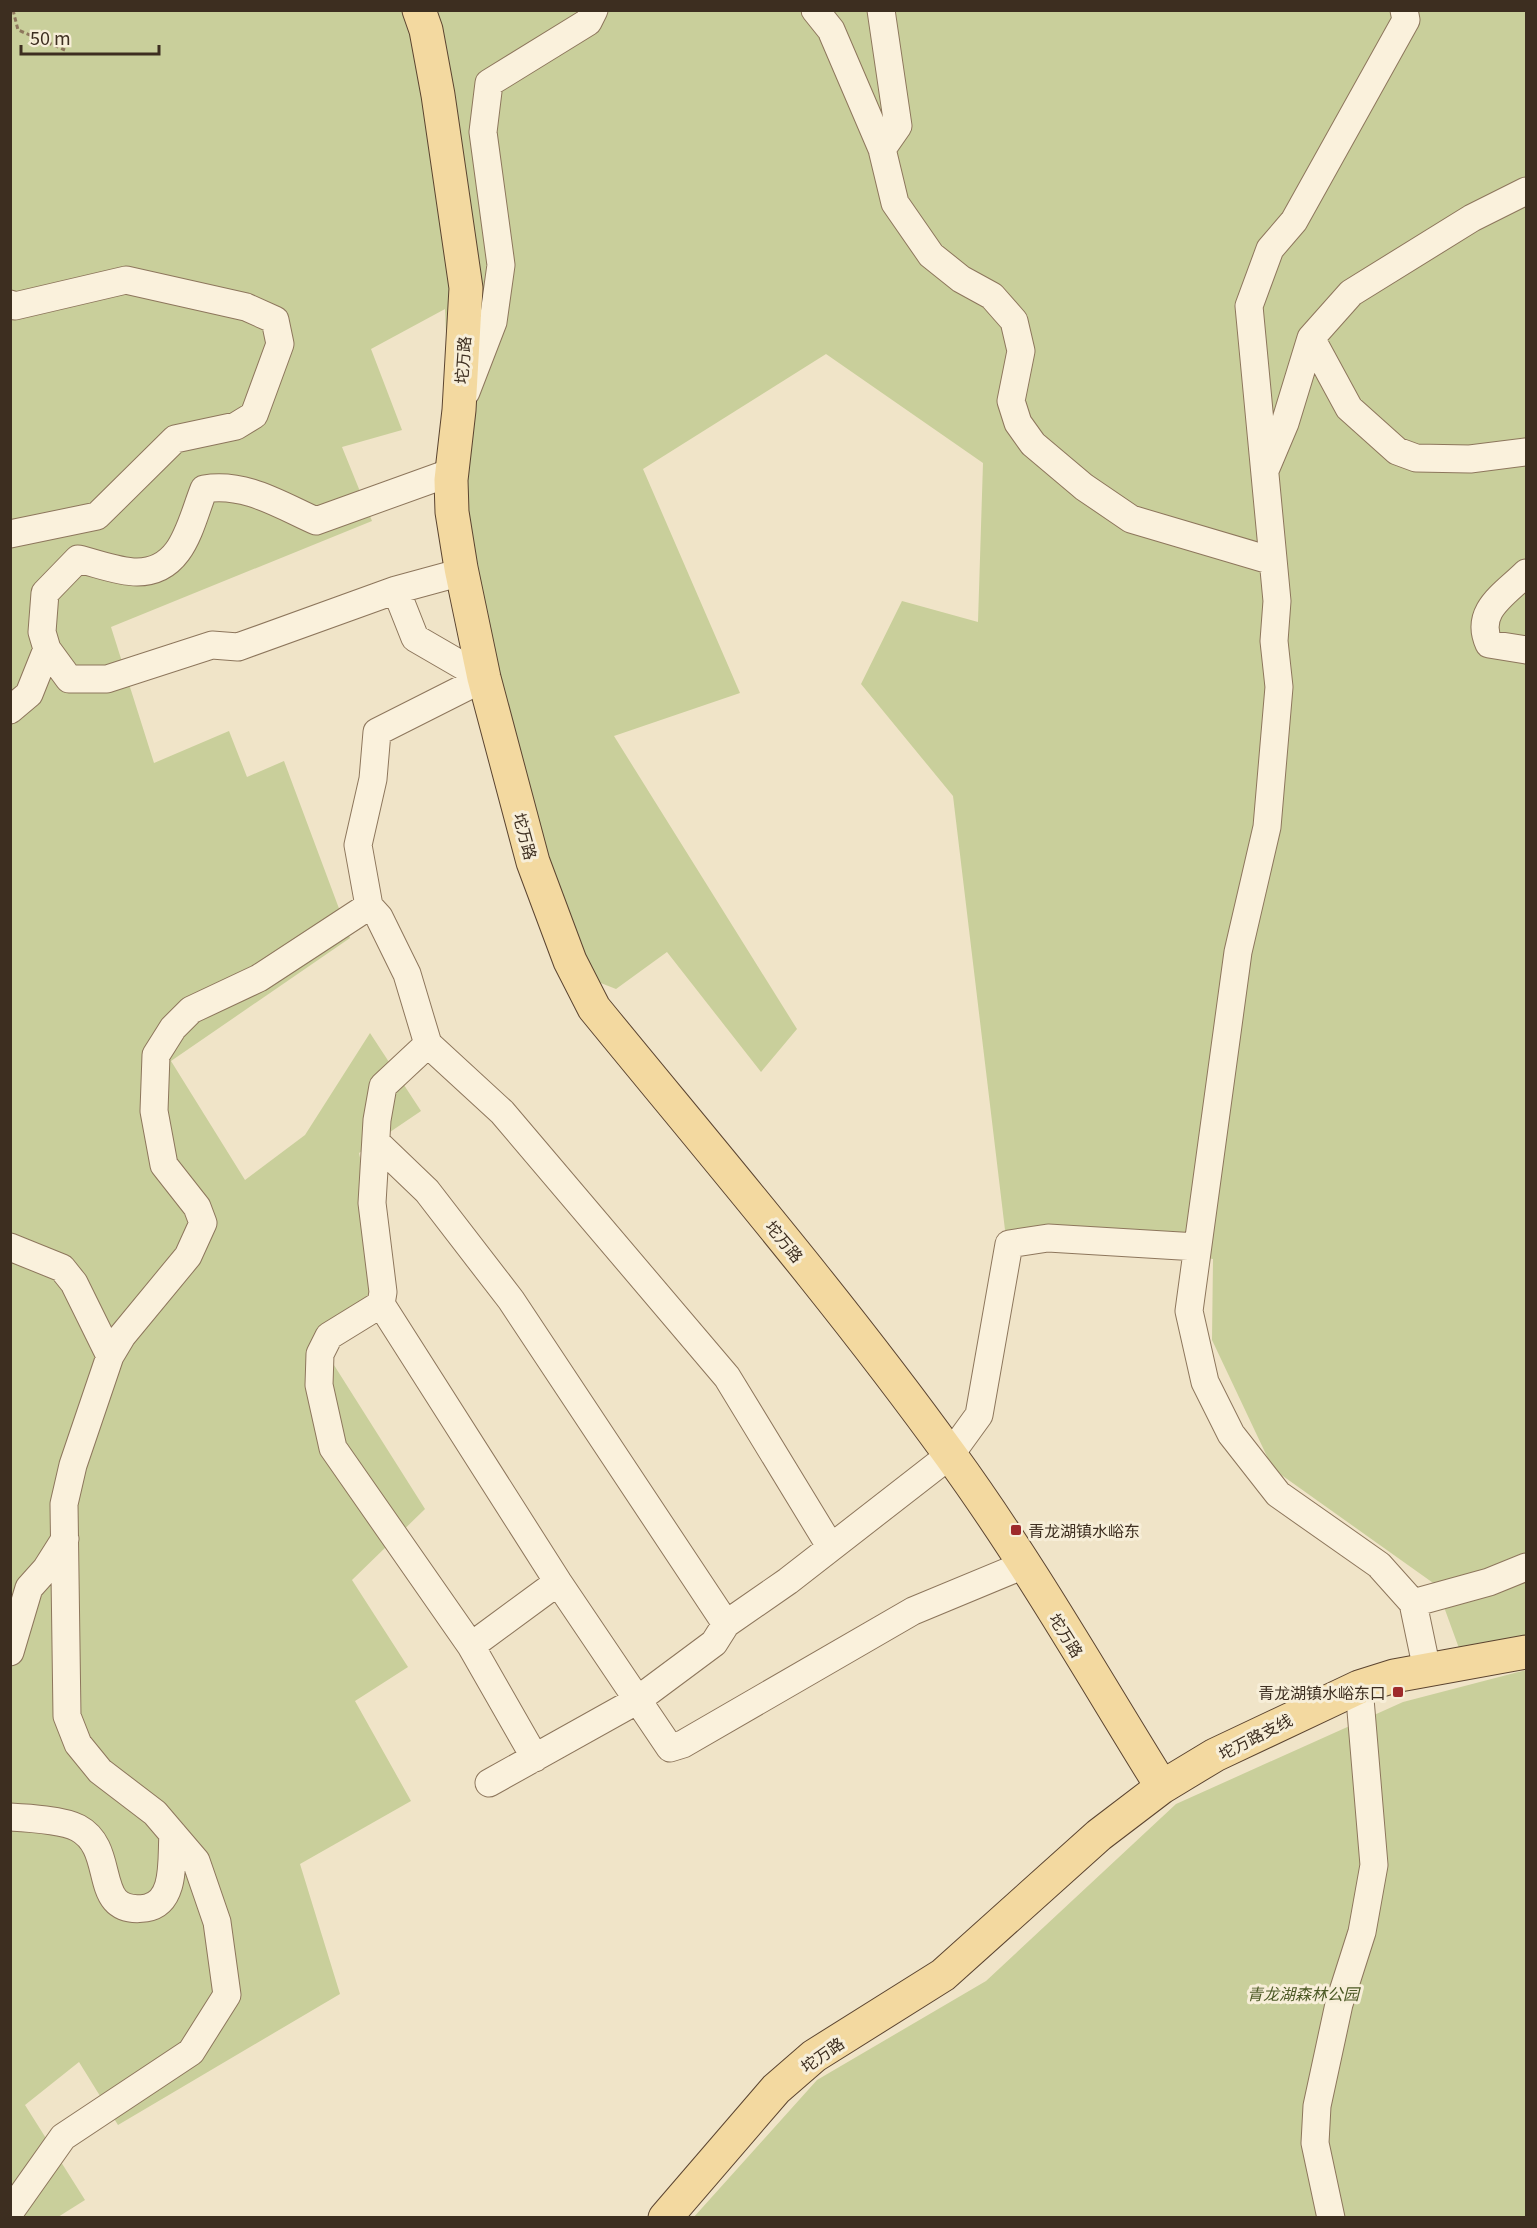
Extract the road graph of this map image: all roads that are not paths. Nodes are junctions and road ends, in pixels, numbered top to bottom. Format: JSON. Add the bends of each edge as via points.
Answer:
{"nodes":[{"id":1,"x":419,"y":10,"type":"edge"},
{"id":2,"x":594,"y":10,"type":"edge"},
{"id":3,"x":815,"y":10,"type":"edge"},
{"id":4,"x":881,"y":10,"type":"edge"},
{"id":5,"x":1404,"y":10,"type":"edge"},
{"id":6,"x":882,"y":149,"type":"junction"},
{"id":7,"x":1527,"y":191,"type":"edge"},
{"id":8,"x":10,"y":304,"type":"edge"},
{"id":9,"x":1311,"y":338,"type":"junction"},
{"id":10,"x":459,"y":410,"type":"junction"},
{"id":11,"x":1527,"y":452,"type":"edge"},
{"id":12,"x":452,"y":472,"type":"junction"},
{"id":13,"x":1265,"y":472,"type":"junction"},
{"id":14,"x":10,"y":534,"type":"edge"},
{"id":15,"x":1273,"y":561,"type":"junction"},
{"id":16,"x":462,"y":572,"type":"junction"},
{"id":17,"x":1527,"y":573,"type":"edge"},
{"id":18,"x":396,"y":590,"type":"junction"},
{"id":19,"x":47,"y":649,"type":"junction"},
{"id":20,"x":1527,"y":650,"type":"edge"},
{"id":21,"x":484,"y":678,"type":"junction"},
{"id":22,"x":10,"y":710,"type":"edge"},
{"id":23,"x":369,"y":906,"type":"junction"},
{"id":24,"x":428,"y":1044,"type":"junction"},
{"id":25,"x":378,"y":1144,"type":"junction"},
{"id":26,"x":10,"y":1247,"type":"edge"},
{"id":27,"x":1197,"y":1247,"type":"junction"},
{"id":28,"x":381,"y":1304,"type":"junction"},
{"id":29,"x":110,"y":1356,"type":"junction"},
{"id":30,"x":950,"y":1455,"type":"junction"},
{"id":31,"x":65,"y":1539,"type":"junction"},
{"id":32,"x":830,"y":1546,"type":"junction"},
{"id":33,"x":1024,"y":1565,"type":"junction"},
{"id":34,"x":1527,"y":1567,"type":"edge"},
{"id":35,"x":558,"y":1582,"type":"junction"},
{"id":36,"x":1413,"y":1603,"type":"junction"},
{"id":37,"x":726,"y":1624,"type":"junction"},
{"id":38,"x":471,"y":1646,"type":"junction"},
{"id":39,"x":10,"y":1652,"type":"edge"},
{"id":40,"x":1523,"y":1654,"type":"edge"},
{"id":41,"x":1427,"y":1670,"type":"junction"},
{"id":42,"x":1359,"y":1687,"type":"junction"},
{"id":43,"x":636,"y":1701,"type":"junction"},
{"id":44,"x":535,"y":1758,"type":"junction"},
{"id":45,"x":489,"y":1783,"type":"dead end"},
{"id":46,"x":1162,"y":1787,"type":"junction"},
{"id":47,"x":10,"y":1817,"type":"edge"},
{"id":48,"x":173,"y":1834,"type":"junction"},
{"id":49,"x":10,"y":2212,"type":"edge"},
{"id":50,"x":665,"y":2217,"type":"edge"},
{"id":51,"x":1331,"y":2217,"type":"edge"}],
"edges":[{"from":1,"to":10,"type":"main road","name":"坨万路","via":[[438,95],[466,288]]},
{"from":2,"to":10,"type":"street","via":[[588,22],[489,83],[483,132],[501,265],[493,321]]},
{"from":3,"to":6,"type":"street","via":[[831,30]]},
{"from":4,"to":6,"type":"street","via":[[898,126]]},
{"from":5,"to":13,"type":"street","via":[[1406,20],[1367,92],[1294,221],[1270,249],[1249,306]]},
{"from":6,"to":15,"type":"street","via":[[895,203],[931,255],[992,296],[1014,321],[1021,351],[1011,401],[1018,423],[1033,444],[1084,487],[1131,519]]},
{"from":7,"to":9,"type":"street","via":[[1472,218],[1351,293]]},
{"from":8,"to":14,"type":"street","via":[[126,280],[246,307],[275,320],[279,344],[254,415],[236,426],[175,438],[97,516]]},
{"from":9,"to":11,"type":"street","via":[[1349,408],[1397,451],[1416,458],[1460,459]]},
{"from":9,"to":13,"type":"street","via":[[1285,423]]},
{"from":10,"to":12,"type":"main road","name":"坨万路"},
{"from":12,"to":16,"type":"main road","name":"坨万路","via":[[452,512]]},
{"from":12,"to":19,"type":"street","via":[[316,521],[248,490],[222,486],[204,489],[177,556],[167,565],[137,572],[78,559],[45,593],[42,633]]},
{"from":13,"to":15,"type":"street"},
{"from":15,"to":27,"type":"street","via":[[1279,687],[1267,827],[1238,952]]},
{"from":16,"to":18,"type":"street"},
{"from":16,"to":21,"type":"main road","name":"坨万路"},
{"from":17,"to":20,"type":"street","via":[[1485,615],[1482,628],[1489,644]]},
{"from":18,"to":19,"type":"street","via":[[238,647],[212,645],[107,679],[69,679]]},
{"from":18,"to":21,"type":"street","via":[[415,638]]},
{"from":19,"to":22,"type":"street","via":[[30,694]]},
{"from":21,"to":23,"type":"street","via":[[377,732],[373,779],[358,845]]},
{"from":21,"to":30,"type":"main road","name":"坨万路","via":[[533,862],[562,943],[594,1008],[824,1287]]},
{"from":23,"to":24,"type":"street","via":[[379,917],[407,974]]},
{"from":23,"to":29,"type":"street","via":[[259,978],[191,1010],[156,1054],[154,1112],[164,1165],[197,1207],[202,1223],[188,1256]]},
{"from":24,"to":25,"type":"street","via":[[383,1086],[377,1120]]},
{"from":24,"to":32,"type":"street","via":[[502,1112],[727,1377]]},
{"from":25,"to":28,"type":"street","via":[[372,1203],[383,1292]]},
{"from":25,"to":37,"type":"street","via":[[427,1191],[511,1300]]},
{"from":26,"to":29,"type":"street","via":[[62,1268],[74,1283]]},
{"from":27,"to":30,"type":"street","via":[[1047,1238],[1009,1245],[979,1414]]},
{"from":27,"to":36,"type":"street","via":[[1189,1311],[1205,1382],[1231,1434],[1278,1494],[1379,1565]]},
{"from":28,"to":35,"type":"street"},
{"from":28,"to":38,"type":"street","via":[[329,1336],[320,1354],[319,1385],[333,1448]]},
{"from":29,"to":31,"type":"street","via":[[73,1465],[64,1504]]},
{"from":30,"to":32,"type":"street"},
{"from":30,"to":33,"type":"main road","name":"坨万路"},
{"from":31,"to":39,"type":"street","via":[[29,1588]]},
{"from":31,"to":48,"type":"street","via":[[67,1716],[78,1744],[100,1771],[155,1813]]},
{"from":32,"to":37,"type":"street"},
{"from":33,"to":43,"type":"street","via":[[913,1611],[683,1744],[670,1748]]},
{"from":33,"to":46,"type":"main road","name":"坨万路"},
{"from":34,"to":36,"type":"street","via":[[1490,1582]]},
{"from":35,"to":38,"type":"street"},
{"from":35,"to":43,"type":"street"},
{"from":36,"to":41,"type":"street"},
{"from":37,"to":43,"type":"street","via":[[714,1643]]},
{"from":38,"to":44,"type":"street"},
{"from":40,"to":41,"type":"main road","name":"坨万路支线"},
{"from":41,"to":42,"type":"main road","name":"坨万路支线"},
{"from":42,"to":46,"type":"main road","name":"坨万路支线","via":[[1233,1746]]},
{"from":42,"to":51,"type":"street","via":[[1374,1865],[1362,1932],[1339,2004],[1317,2106],[1315,2143]]},
{"from":43,"to":44,"type":"street"},
{"from":44,"to":45,"type":"street"},
{"from":46,"to":50,"type":"main road","name":"坨万路","via":[[1100,1835],[943,1975],[814,2056],[776,2089]]},
{"from":47,"to":48,"type":"street","via":[[78,1827],[95,1843],[102,1857],[107,1887],[116,1903],[134,1910],[155,1907],[169,1891]]},
{"from":48,"to":49,"type":"street","via":[[196,1861],[217,1922],[227,1995],[191,2052],[63,2137]]}]}
